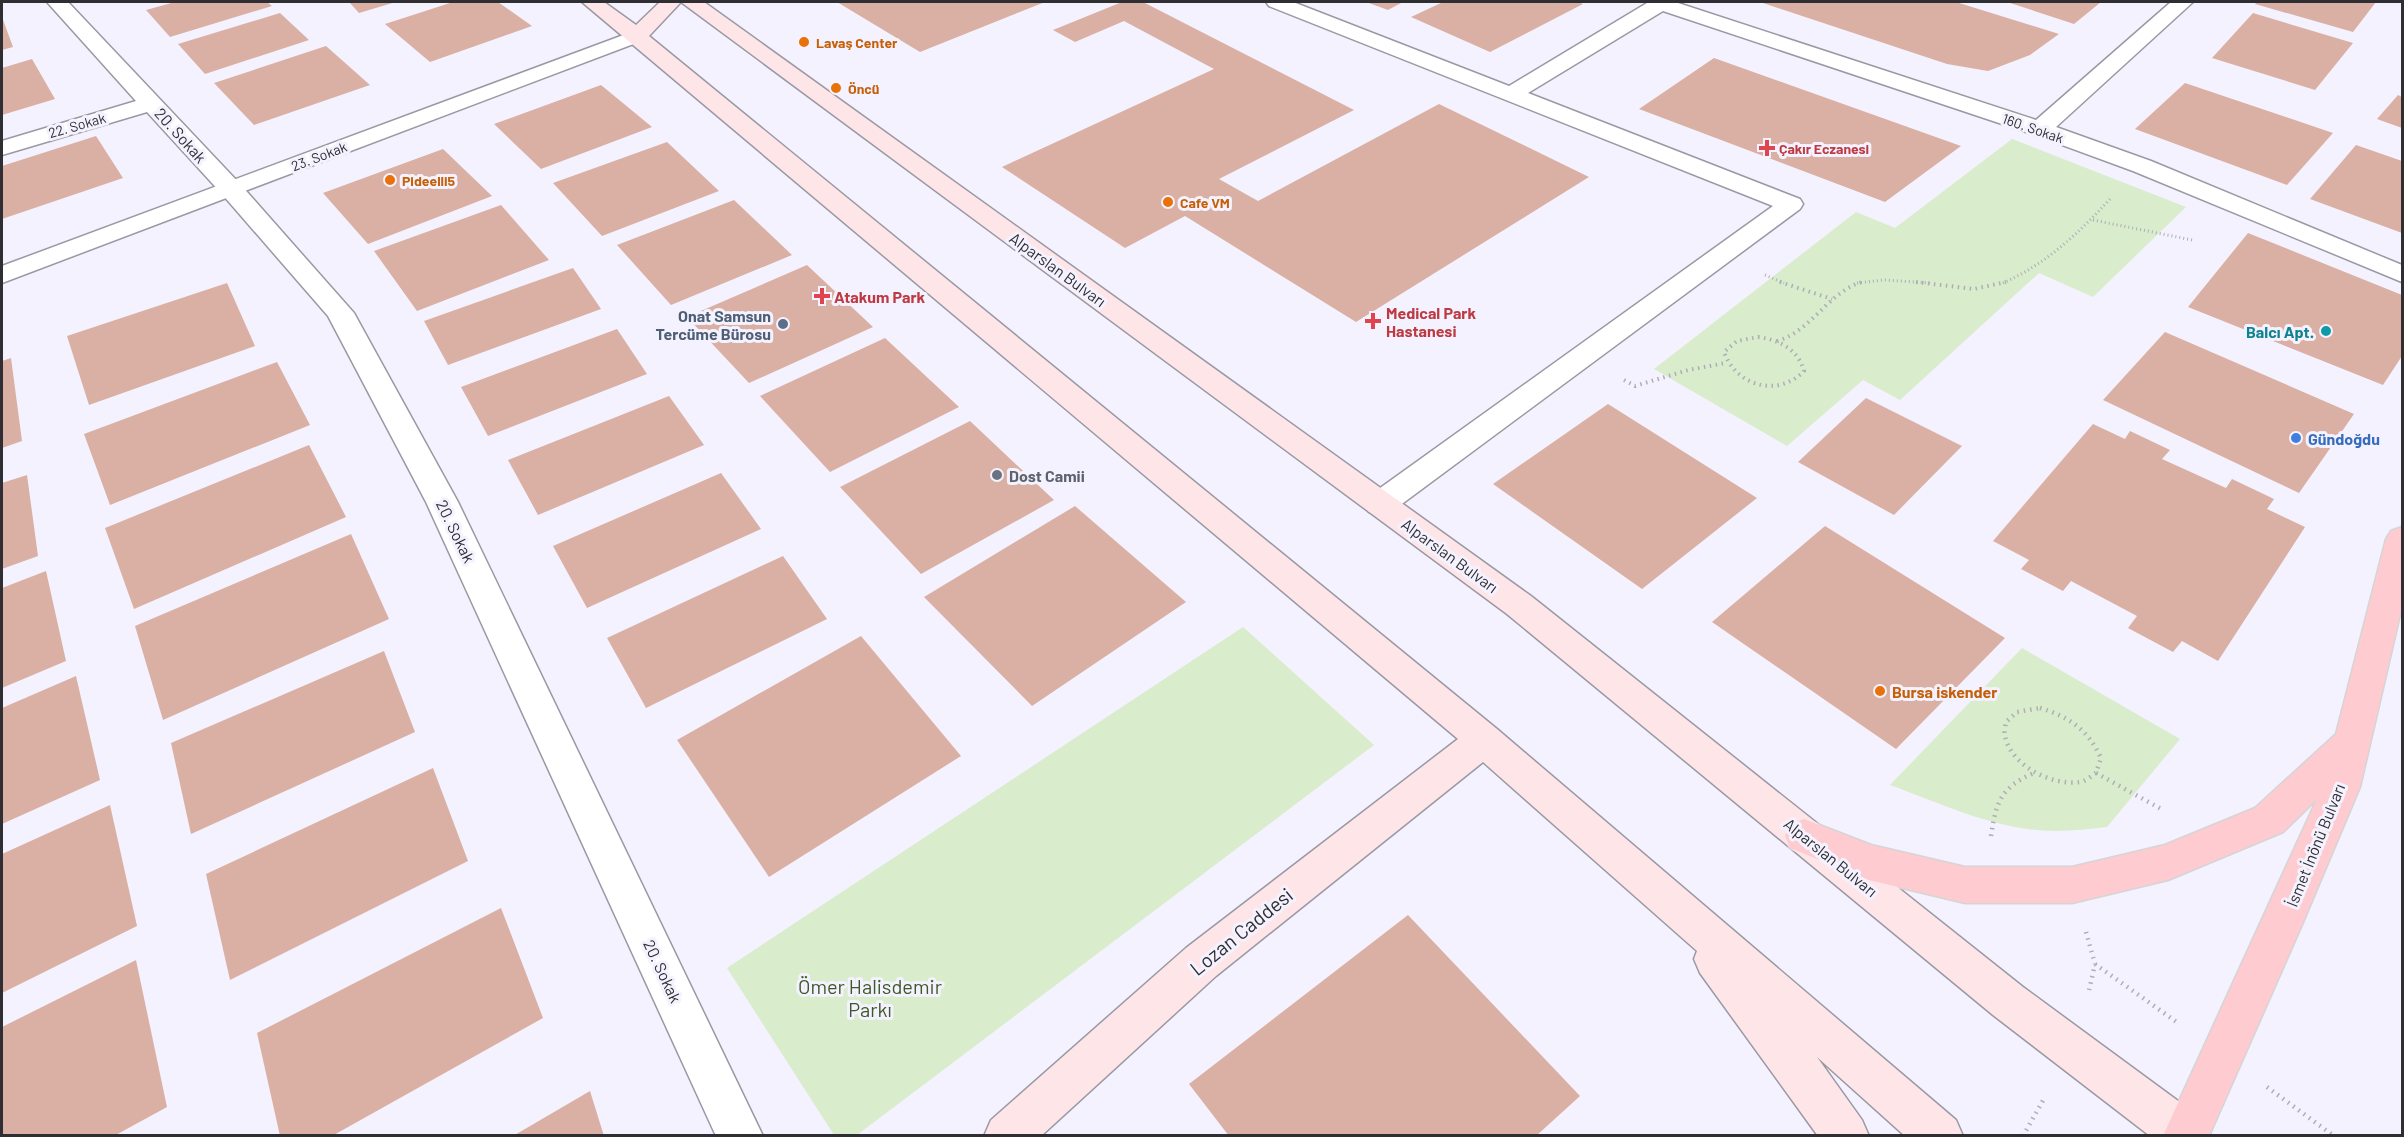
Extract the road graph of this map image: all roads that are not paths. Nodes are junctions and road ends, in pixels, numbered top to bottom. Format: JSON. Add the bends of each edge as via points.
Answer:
{"nodes":[{"id":1,"x":57,"y":2,"type":"edge"},
{"id":2,"x":592,"y":2,"type":"edge"},
{"id":3,"x":671,"y":2,"type":"edge"},
{"id":4,"x":692,"y":2,"type":"edge"},
{"id":5,"x":1276,"y":2,"type":"edge"},
{"id":6,"x":1659,"y":2,"type":"edge"},
{"id":7,"x":2183,"y":2,"type":"edge"},
{"id":8,"x":637,"y":36,"type":"junction"},
{"id":9,"x":1511,"y":94,"type":"junction"},
{"id":10,"x":153,"y":103,"type":"junction"},
{"id":11,"x":2040,"y":129,"type":"junction"},
{"id":12,"x":2,"y":148,"type":"edge"},
{"id":13,"x":231,"y":189,"type":"junction"},
{"id":14,"x":2403,"y":274,"type":"edge"},
{"id":15,"x":2,"y":275,"type":"edge"},
{"id":16,"x":1380,"y":504,"type":"junction"},
{"id":17,"x":2403,"y":539,"type":"edge"},
{"id":18,"x":1484,"y":740,"type":"junction"},
{"id":19,"x":2352,"y":742,"type":"junction"},
{"id":20,"x":1804,"y":836,"type":"junction"},
{"id":21,"x":1672,"y":903,"type":"junction"},
{"id":22,"x":2187,"y":1135,"type":"edge"},
{"id":23,"x":740,"y":1136,"type":"edge"},
{"id":24,"x":1007,"y":1136,"type":"edge"},
{"id":25,"x":1846,"y":1136,"type":"edge"},
{"id":26,"x":1940,"y":1136,"type":"edge"}],
"edges":[{"from":1,"to":10,"type":"street","name":"20. Sokak"},
{"from":2,"to":8,"type":"main road"},
{"from":3,"to":8,"type":"main road"},
{"from":4,"to":16,"type":"main road","name":"Alparslan Bulvarı"},
{"from":5,"to":9,"type":"street"},
{"from":6,"to":9,"type":"street"},
{"from":6,"to":11,"type":"street","name":"160. Sokak"},
{"from":7,"to":11,"type":"street"},
{"from":8,"to":13,"type":"street","name":"23. Sokak"},
{"from":8,"to":18,"type":"main road"},
{"from":9,"to":16,"type":"street","via":[[1791,204]]},
{"from":10,"to":12,"type":"street","name":"22. Sokak"},
{"from":10,"to":13,"type":"street","name":"20. Sokak"},
{"from":11,"to":14,"type":"street","name":"160. Sokak","via":[[2142,166]]},
{"from":13,"to":15,"type":"street","name":"23. Sokak"},
{"from":13,"to":23,"type":"street","name":"20. Sokak","via":[[340,313],[442,502]]},
{"from":16,"to":20,"type":"main road","name":"Alparslan Bulvarı","via":[[1519,605]]},
{"from":17,"to":19,"type":"main road","name":"İsmet İnönü Bulvarı"},
{"from":18,"to":21,"type":"main road"},
{"from":18,"to":24,"type":"main road","name":"Lozan Caddesi","via":[[1201,962]]},
{"from":19,"to":20,"type":"main road","via":[[2269,820],[2168,862],[2072,885],[1965,885],[1869,862]]},
{"from":19,"to":22,"type":"main road","name":"İsmet İnönü Bulvarı","via":[[2336,798]]},
{"from":20,"to":22,"type":"main road","name":"Alparslan Bulvarı","via":[[2008,1001]]},
{"from":21,"to":25,"type":"main road"},
{"from":21,"to":26,"type":"main road"}]}
